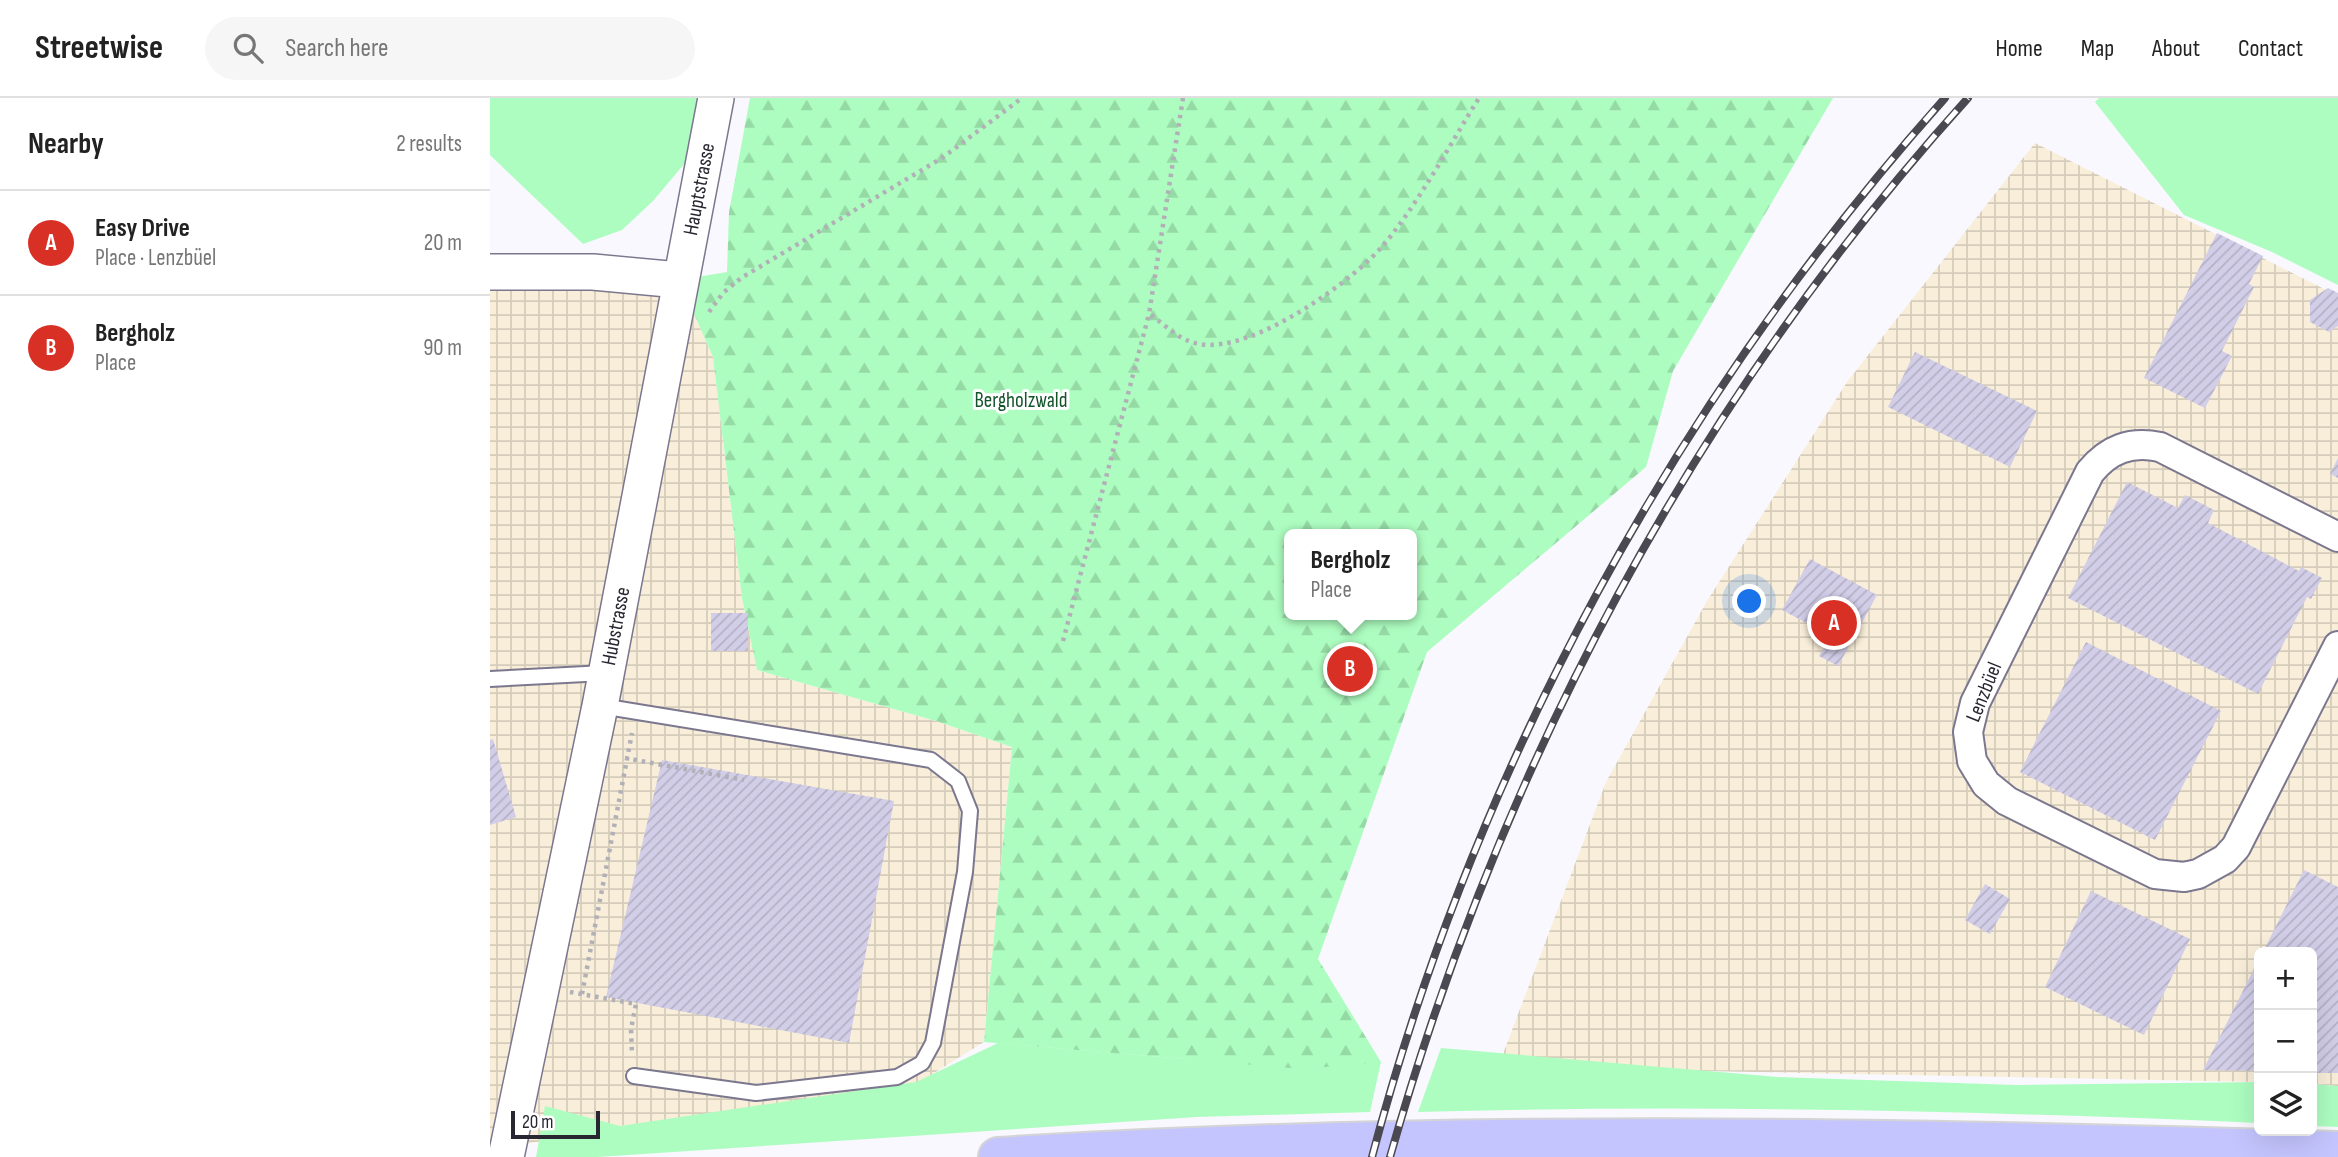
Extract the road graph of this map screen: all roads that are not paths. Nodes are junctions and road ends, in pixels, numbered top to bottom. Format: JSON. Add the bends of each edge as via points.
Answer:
{"nodes":[{"id":1,"x":716,"y":98,"type":"edge"},
{"id":2,"x":490,"y":272,"type":"edge"},
{"id":3,"x":679,"y":280,"type":"junction"},
{"id":4,"x":2338,"y":537,"type":"edge"},
{"id":5,"x":2338,"y":646,"type":"edge"},
{"id":6,"x":490,"y":679,"type":"edge"},
{"id":7,"x":602,"y":689,"type":"junction"},
{"id":8,"x":634,"y":1076,"type":"road end"},
{"id":9,"x":2338,"y":1151,"type":"edge"},
{"id":10,"x":506,"y":1157,"type":"edge"},
{"id":11,"x":998,"y":1157,"type":"edge"}],
"edges":[{"from":1,"to":3,"type":"street","name":"Hauptstrasse"},
{"from":2,"to":3,"type":"street","via":[[593,272]]},
{"from":3,"to":7,"type":"street","name":"Hubstrasse"},
{"from":4,"to":5,"type":"street","name":"Lenzbüel","via":[[2160,447],[2133,444],[2108,453],[2090,472],[1975,703],[1968,732],[1972,761],[1986,784],[2007,801],[2142,869],[2170,877],[2198,874],[2236,847]]},
{"from":6,"to":7,"type":"lane"},
{"from":7,"to":8,"type":"lane","via":[[636,712],[931,760],[957,781],[970,811],[965,872],[933,1043],[922,1063],[897,1077],[756,1093]]},
{"from":7,"to":10,"type":"street","name":"Hubstrasse"},
{"from":9,"to":11,"type":"highway","via":[[1965,1140],[1641,1138],[1315,1141]]}]}
